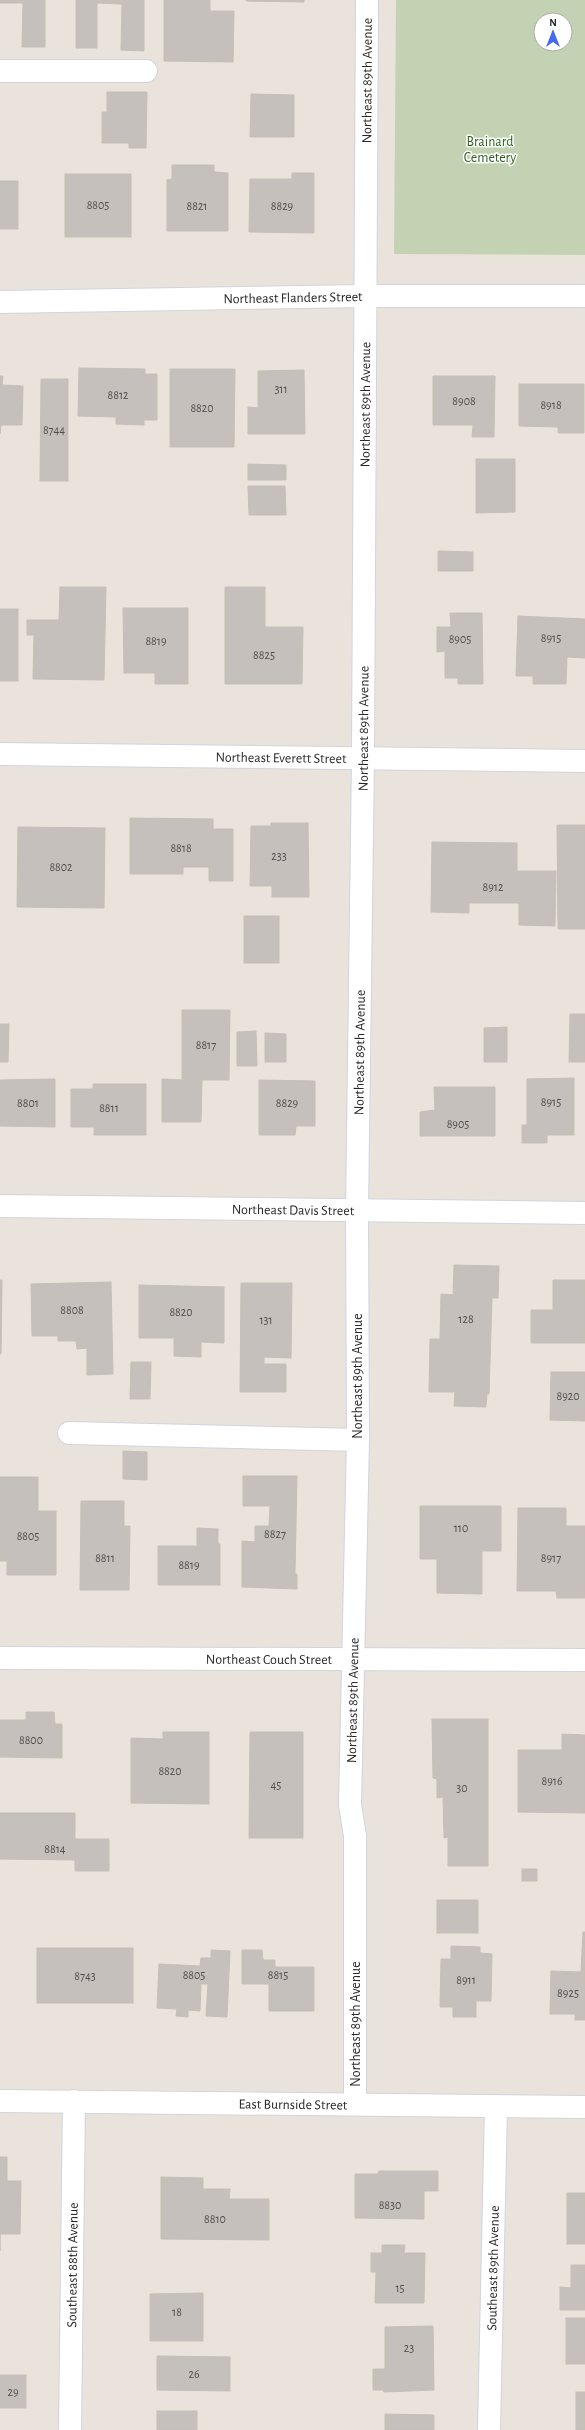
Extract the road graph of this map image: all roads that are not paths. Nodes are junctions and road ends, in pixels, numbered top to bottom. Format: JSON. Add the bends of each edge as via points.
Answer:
{"nodes":[{"id":1,"x":367,"y":0,"type":"edge"},
{"id":2,"x":0,"y":71,"type":"edge"},
{"id":3,"x":146,"y":71,"type":"dead end"},
{"id":4,"x":365,"y":296,"type":"junction"},
{"id":5,"x":585,"y":296,"type":"edge"},
{"id":6,"x":0,"y":302,"type":"edge"},
{"id":7,"x":0,"y":754,"type":"edge"},
{"id":8,"x":363,"y":758,"type":"junction"},
{"id":9,"x":585,"y":761,"type":"edge"},
{"id":10,"x":0,"y":1206,"type":"edge"},
{"id":11,"x":356,"y":1211,"type":"junction"},
{"id":12,"x":585,"y":1212,"type":"edge"},
{"id":13,"x":69,"y":1434,"type":"dead end"},
{"id":14,"x":358,"y":1440,"type":"junction"},
{"id":15,"x":0,"y":1658,"type":"edge"},
{"id":16,"x":353,"y":1659,"type":"junction"},
{"id":17,"x":585,"y":1660,"type":"edge"},
{"id":18,"x":0,"y":2101,"type":"edge"},
{"id":19,"x":74,"y":2101,"type":"junction"},
{"id":20,"x":355,"y":2104,"type":"junction"},
{"id":21,"x":496,"y":2106,"type":"junction"},
{"id":22,"x":585,"y":2106,"type":"edge"},
{"id":23,"x":70,"y":2430,"type":"edge"},
{"id":24,"x":489,"y":2430,"type":"edge"}],
"edges":[{"from":1,"to":4,"type":"street","name":"Northeast 89th Avenue"},
{"from":2,"to":3,"type":"street"},
{"from":4,"to":5,"type":"street","name":"Northeast Flanders Street"},
{"from":4,"to":6,"type":"street","name":"Northeast Flanders Street"},
{"from":4,"to":8,"type":"street","name":"Northeast 89th Avenue"},
{"from":7,"to":8,"type":"street","name":"Northeast Everett Street"},
{"from":8,"to":9,"type":"street","name":"Northeast Everett Street"},
{"from":8,"to":11,"type":"street","name":"Northeast 89th Avenue"},
{"from":10,"to":11,"type":"street","name":"Northeast Davis Street"},
{"from":11,"to":12,"type":"street","name":"Northeast Davis Street"},
{"from":11,"to":14,"type":"street","name":"Northeast 89th Avenue"},
{"from":13,"to":14,"type":"street"},
{"from":14,"to":16,"type":"street","name":"Northeast 89th Avenue"},
{"from":15,"to":16,"type":"street","name":"Northeast Couch Street"},
{"from":16,"to":17,"type":"street","name":"Northeast Couch Street"},
{"from":16,"to":20,"type":"street","name":"Northeast 89th Avenue","via":[[350,1805],[355,1836]]},
{"from":18,"to":19,"type":"street","name":"East Burnside Street"},
{"from":19,"to":20,"type":"street","name":"East Burnside Street"},
{"from":19,"to":23,"type":"street","name":"Southeast 88th Avenue"},
{"from":20,"to":21,"type":"street","name":"East Burnside Street"},
{"from":21,"to":22,"type":"street","name":"East Burnside Street"},
{"from":21,"to":24,"type":"street","name":"Southeast 89th Avenue"}]}
